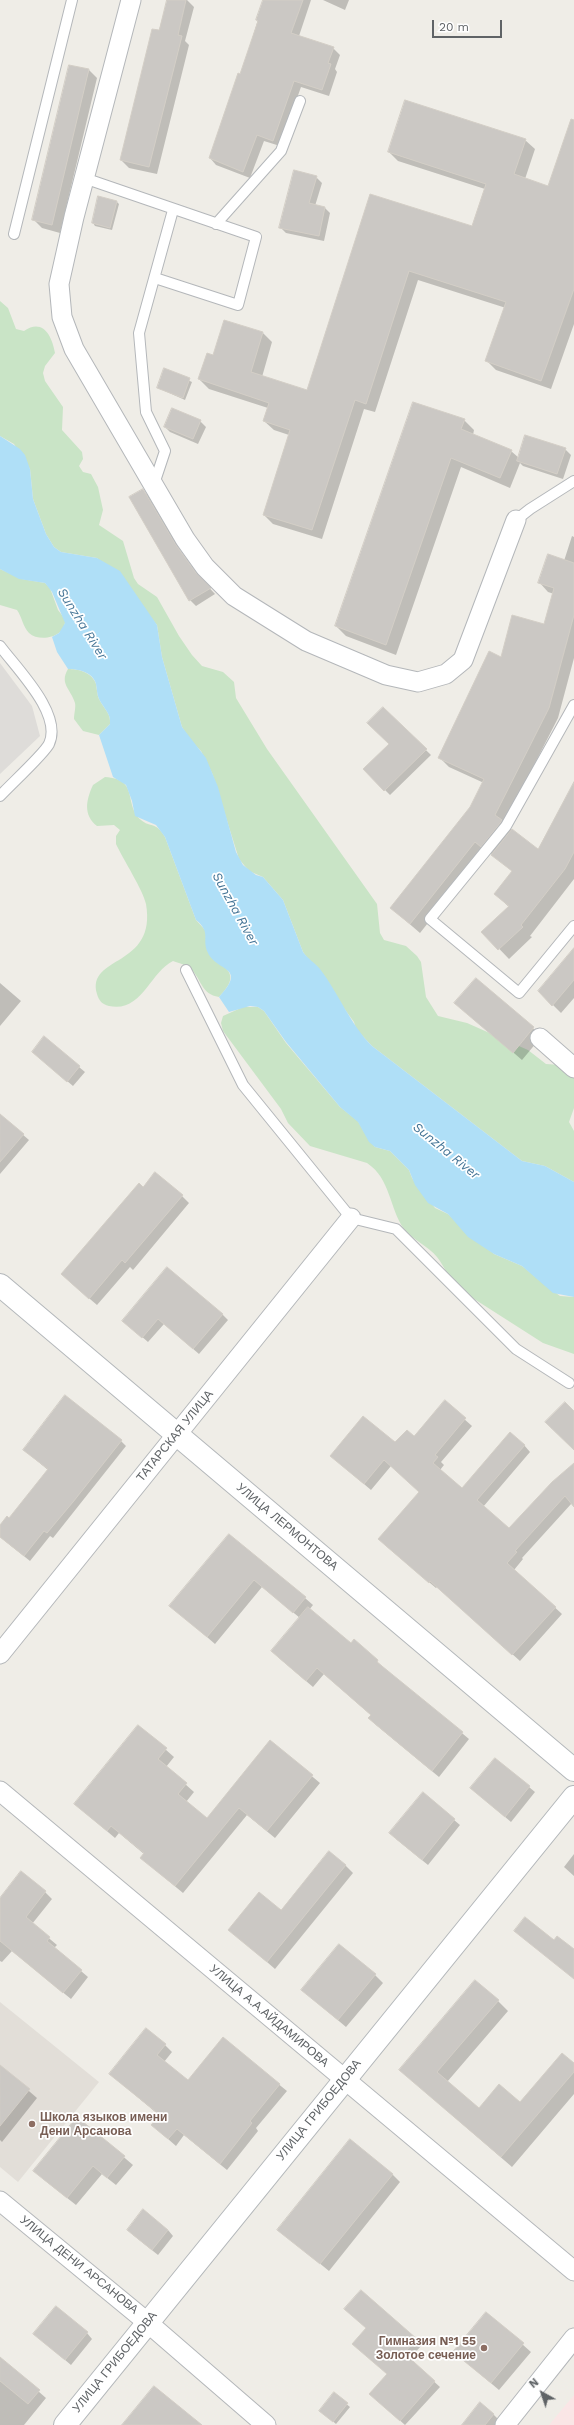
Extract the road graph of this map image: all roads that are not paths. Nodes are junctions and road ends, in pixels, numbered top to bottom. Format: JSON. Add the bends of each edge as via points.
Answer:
{"nodes":[{"id":1,"x":72,"y":0,"type":"edge"},
{"id":2,"x":131,"y":0,"type":"edge"},
{"id":3,"x":300,"y":101,"type":"dead end"},
{"id":4,"x":84,"y":178,"type":"junction"},
{"id":5,"x":173,"y":210,"type":"junction"},
{"id":6,"x":216,"y":224,"type":"junction"},
{"id":7,"x":14,"y":234,"type":"dead end"},
{"id":8,"x":155,"y":278,"type":"junction"},
{"id":9,"x":574,"y":481,"type":"edge"},
{"id":10,"x":154,"y":484,"type":"junction"},
{"id":11,"x":516,"y":520,"type":"joint"},
{"id":12,"x":0,"y":646,"type":"edge"},
{"id":13,"x":574,"y":705,"type":"edge"},
{"id":14,"x":0,"y":796,"type":"edge"},
{"id":15,"x":574,"y":926,"type":"edge"},
{"id":16,"x":186,"y":970,"type":"dead end"},
{"id":17,"x":540,"y":1038,"type":"dead end"},
{"id":18,"x":574,"y":1068,"type":"edge"},
{"id":19,"x":351,"y":1218,"type":"junction"},
{"id":20,"x":0,"y":1285,"type":"edge"},
{"id":21,"x":569,"y":1383,"type":"dead end"},
{"id":22,"x":177,"y":1434,"type":"junction"},
{"id":23,"x":0,"y":1654,"type":"edge"},
{"id":24,"x":574,"y":1770,"type":"edge"},
{"id":25,"x":0,"y":1791,"type":"edge"},
{"id":26,"x":574,"y":1796,"type":"edge"},
{"id":27,"x":344,"y":2079,"type":"junction"},
{"id":28,"x":0,"y":2201,"type":"edge"},
{"id":29,"x":574,"y":2271,"type":"edge"},
{"id":30,"x":148,"y":2322,"type":"junction"},
{"id":31,"x":574,"y":2338,"type":"edge"},
{"id":32,"x":65,"y":2425,"type":"edge"},
{"id":33,"x":266,"y":2425,"type":"edge"},
{"id":34,"x":505,"y":2425,"type":"edge"}],
"edges":[{"from":1,"to":7,"type":"lane"},
{"from":2,"to":4,"type":"street"},
{"from":3,"to":6,"type":"lane","via":[[281,151]]},
{"from":4,"to":5,"type":"lane"},
{"from":4,"to":10,"type":"street","via":[[59,284],[62,317],[74,349]]},
{"from":5,"to":6,"type":"lane"},
{"from":5,"to":8,"type":"lane"},
{"from":6,"to":8,"type":"lane","via":[[256,238],[238,305]]},
{"from":8,"to":10,"type":"lane","via":[[139,333],[146,412],[165,451]]},
{"from":9,"to":11,"type":"lane"},
{"from":10,"to":11,"type":"street","via":[[185,539],[205,568],[234,596],[306,641],[386,674],[418,682],[446,674],[462,660]]},
{"from":12,"to":14,"type":"lane","via":[[43,703],[53,728],[49,744]]},
{"from":13,"to":15,"type":"lane","via":[[506,826],[430,919],[519,993]]},
{"from":16,"to":19,"type":"lane","via":[[243,1084]]},
{"from":17,"to":18,"type":"street"},
{"from":19,"to":21,"type":"lane","via":[[396,1229],[516,1349]]},
{"from":19,"to":22,"type":"street","name":"ТАТАРСКАЯ УЛИЦА"},
{"from":20,"to":22,"type":"street","name":"УЛИЦА ЛЕРМОНТОВА"},
{"from":22,"to":23,"type":"street","name":"ТАТАРСКАЯ УЛИЦА"},
{"from":22,"to":24,"type":"street","name":"УЛИЦА ЛЕРМОНТОВА"},
{"from":25,"to":27,"type":"street","name":"УЛИЦА А.А.АЙДАМИРОВА"},
{"from":26,"to":27,"type":"street","name":"УЛИЦА ГРИБОЕДОВА"},
{"from":27,"to":29,"type":"street","name":"УЛИЦА А.А.АЙДАМИРОВА"},
{"from":27,"to":30,"type":"street","name":"УЛИЦА ГРИБОЕДОВА"},
{"from":28,"to":30,"type":"street","name":"УЛИЦА ДЕНИ АРСАНОВА"},
{"from":30,"to":32,"type":"street","name":"УЛИЦА ГРИБОЕДОВА"},
{"from":30,"to":33,"type":"street","name":"УЛИЦА ДЕНИ АРСАНОВА"},
{"from":31,"to":34,"type":"street"}]}
